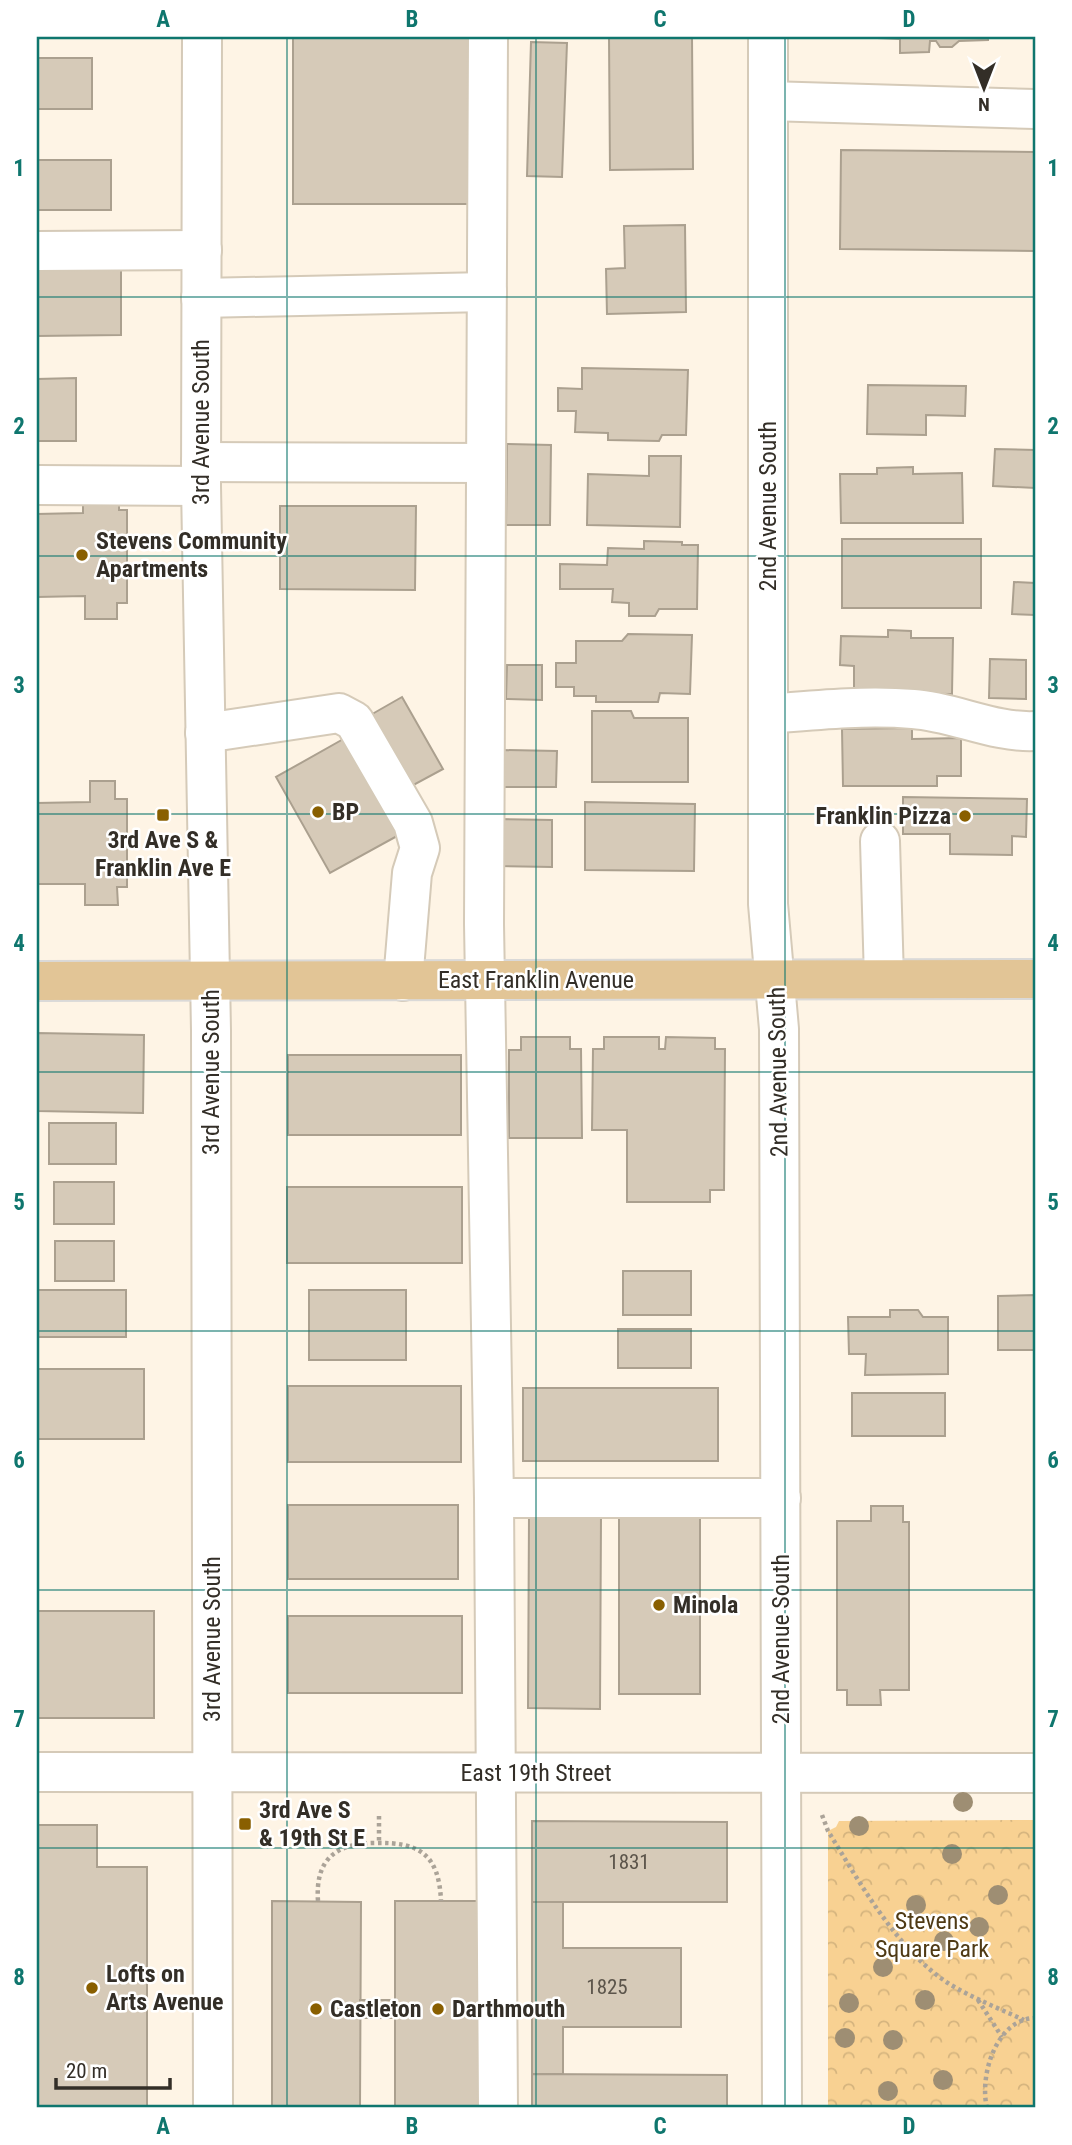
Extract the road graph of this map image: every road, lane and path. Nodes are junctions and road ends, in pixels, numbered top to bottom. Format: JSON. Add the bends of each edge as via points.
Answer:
{"nodes":[{"id":1,"x":202,"y":37,"type":"edge"},
{"id":2,"x":488,"y":37,"type":"edge"},
{"id":3,"x":768,"y":37,"type":"edge"},
{"id":4,"x":768,"y":101,"type":"junction"},
{"id":5,"x":1035,"y":109,"type":"edge"},
{"id":6,"x":202,"y":250,"type":"junction"},
{"id":7,"x":37,"y":251,"type":"edge"},
{"id":8,"x":487,"y":292,"type":"junction"},
{"id":9,"x":201,"y":298,"type":"junction"},
{"id":10,"x":486,"y":463,"type":"junction"},
{"id":11,"x":201,"y":474,"type":"junction"},
{"id":12,"x":37,"y":485,"type":"edge"},
{"id":13,"x":768,"y":714,"type":"junction"},
{"id":14,"x":1035,"y":731,"type":"edge"},
{"id":15,"x":205,"y":733,"type":"junction"},
{"id":16,"x":880,"y":841,"type":"dead end"},
{"id":17,"x":776,"y":979,"type":"junction"},
{"id":18,"x":884,"y":979,"type":"junction"},
{"id":19,"x":1035,"y":979,"type":"edge"},
{"id":20,"x":37,"y":981,"type":"edge"},
{"id":21,"x":210,"y":981,"type":"junction"},
{"id":22,"x":404,"y":981,"type":"junction"},
{"id":23,"x":486,"y":981,"type":"junction"},
{"id":24,"x":494,"y":1498,"type":"junction"},
{"id":25,"x":781,"y":1498,"type":"junction"},
{"id":26,"x":37,"y":1772,"type":"edge"},
{"id":27,"x":213,"y":1772,"type":"junction"},
{"id":28,"x":497,"y":1773,"type":"junction"},
{"id":29,"x":781,"y":1773,"type":"junction"},
{"id":30,"x":1035,"y":1773,"type":"edge"},
{"id":31,"x":379,"y":1815,"type":"dead end"},
{"id":32,"x":822,"y":1815,"type":"dead end"},
{"id":33,"x":379,"y":1843,"type":"junction"},
{"id":34,"x":318,"y":1901,"type":"dead end"},
{"id":35,"x":441,"y":1901,"type":"dead end"},
{"id":36,"x":976,"y":1998,"type":"junction"},
{"id":37,"x":1035,"y":2018,"type":"edge"},
{"id":38,"x":1024,"y":2020,"type":"junction"},
{"id":39,"x":1002,"y":2037,"type":"junction"},
{"id":40,"x":214,"y":2108,"type":"edge"},
{"id":41,"x":498,"y":2108,"type":"edge"},
{"id":42,"x":782,"y":2108,"type":"edge"},
{"id":43,"x":987,"y":2108,"type":"edge"}],
"edges":[{"from":1,"to":6,"type":"street","name":"3rd Avenue South"},
{"from":2,"to":8,"type":"street"},
{"from":3,"to":4,"type":"street","name":"2nd Avenue South"},
{"from":4,"to":5,"type":"street"},
{"from":4,"to":13,"type":"street","name":"2nd Avenue South"},
{"from":6,"to":7,"type":"street"},
{"from":6,"to":9,"type":"street","name":"3rd Avenue South"},
{"from":8,"to":9,"type":"street"},
{"from":8,"to":10,"type":"street"},
{"from":9,"to":11,"type":"street","name":"3rd Avenue South"},
{"from":10,"to":11,"type":"street"},
{"from":10,"to":23,"type":"street"},
{"from":11,"to":12,"type":"street"},
{"from":11,"to":15,"type":"street","name":"3rd Avenue South"},
{"from":13,"to":14,"type":"street","via":[[915,709],[991,727]]},
{"from":13,"to":17,"type":"street","name":"2nd Avenue South","via":[[768,904]]},
{"from":15,"to":21,"type":"street","name":"3rd Avenue South"},
{"from":15,"to":22,"type":"street","via":[[339,713],[354,721],[413,823],[420,848],[412,873]]},
{"from":16,"to":18,"type":"street"},
{"from":17,"to":18,"type":"main road","name":"East Franklin Avenue"},
{"from":17,"to":23,"type":"main road","name":"East Franklin Avenue"},
{"from":17,"to":25,"type":"street","name":"2nd Avenue South"},
{"from":18,"to":19,"type":"main road","name":"East Franklin Avenue"},
{"from":20,"to":21,"type":"main road","name":"East Franklin Avenue"},
{"from":21,"to":22,"type":"main road","name":"East Franklin Avenue"},
{"from":21,"to":27,"type":"street","name":"3rd Avenue South"},
{"from":22,"to":23,"type":"main road","name":"East Franklin Avenue"},
{"from":23,"to":24,"type":"street"},
{"from":24,"to":25,"type":"street"},
{"from":24,"to":28,"type":"street"},
{"from":25,"to":29,"type":"street","name":"2nd Avenue South"},
{"from":26,"to":27,"type":"street","name":"East 19th Street"},
{"from":27,"to":28,"type":"street","name":"East 19th Street"},
{"from":27,"to":40,"type":"street","name":"3rd Avenue South"},
{"from":28,"to":29,"type":"street","name":"East 19th Street"},
{"from":28,"to":41,"type":"street"},
{"from":29,"to":30,"type":"street","name":"East 19th Street"},
{"from":29,"to":42,"type":"street","name":"2nd Avenue South"},
{"from":31,"to":33,"type":"path"},
{"from":32,"to":36,"type":"path","via":[[887,1924],[936,1973]]},
{"from":33,"to":34,"type":"path","via":[[356,1843],[333,1854],[318,1879]]},
{"from":33,"to":35,"type":"path","via":[[404,1843],[426,1856],[436,1870]]},
{"from":36,"to":38,"type":"path"},
{"from":36,"to":39,"type":"path"},
{"from":37,"to":38,"type":"path"},
{"from":38,"to":39,"type":"path"},
{"from":39,"to":43,"type":"path","via":[[990,2062]]}]}
